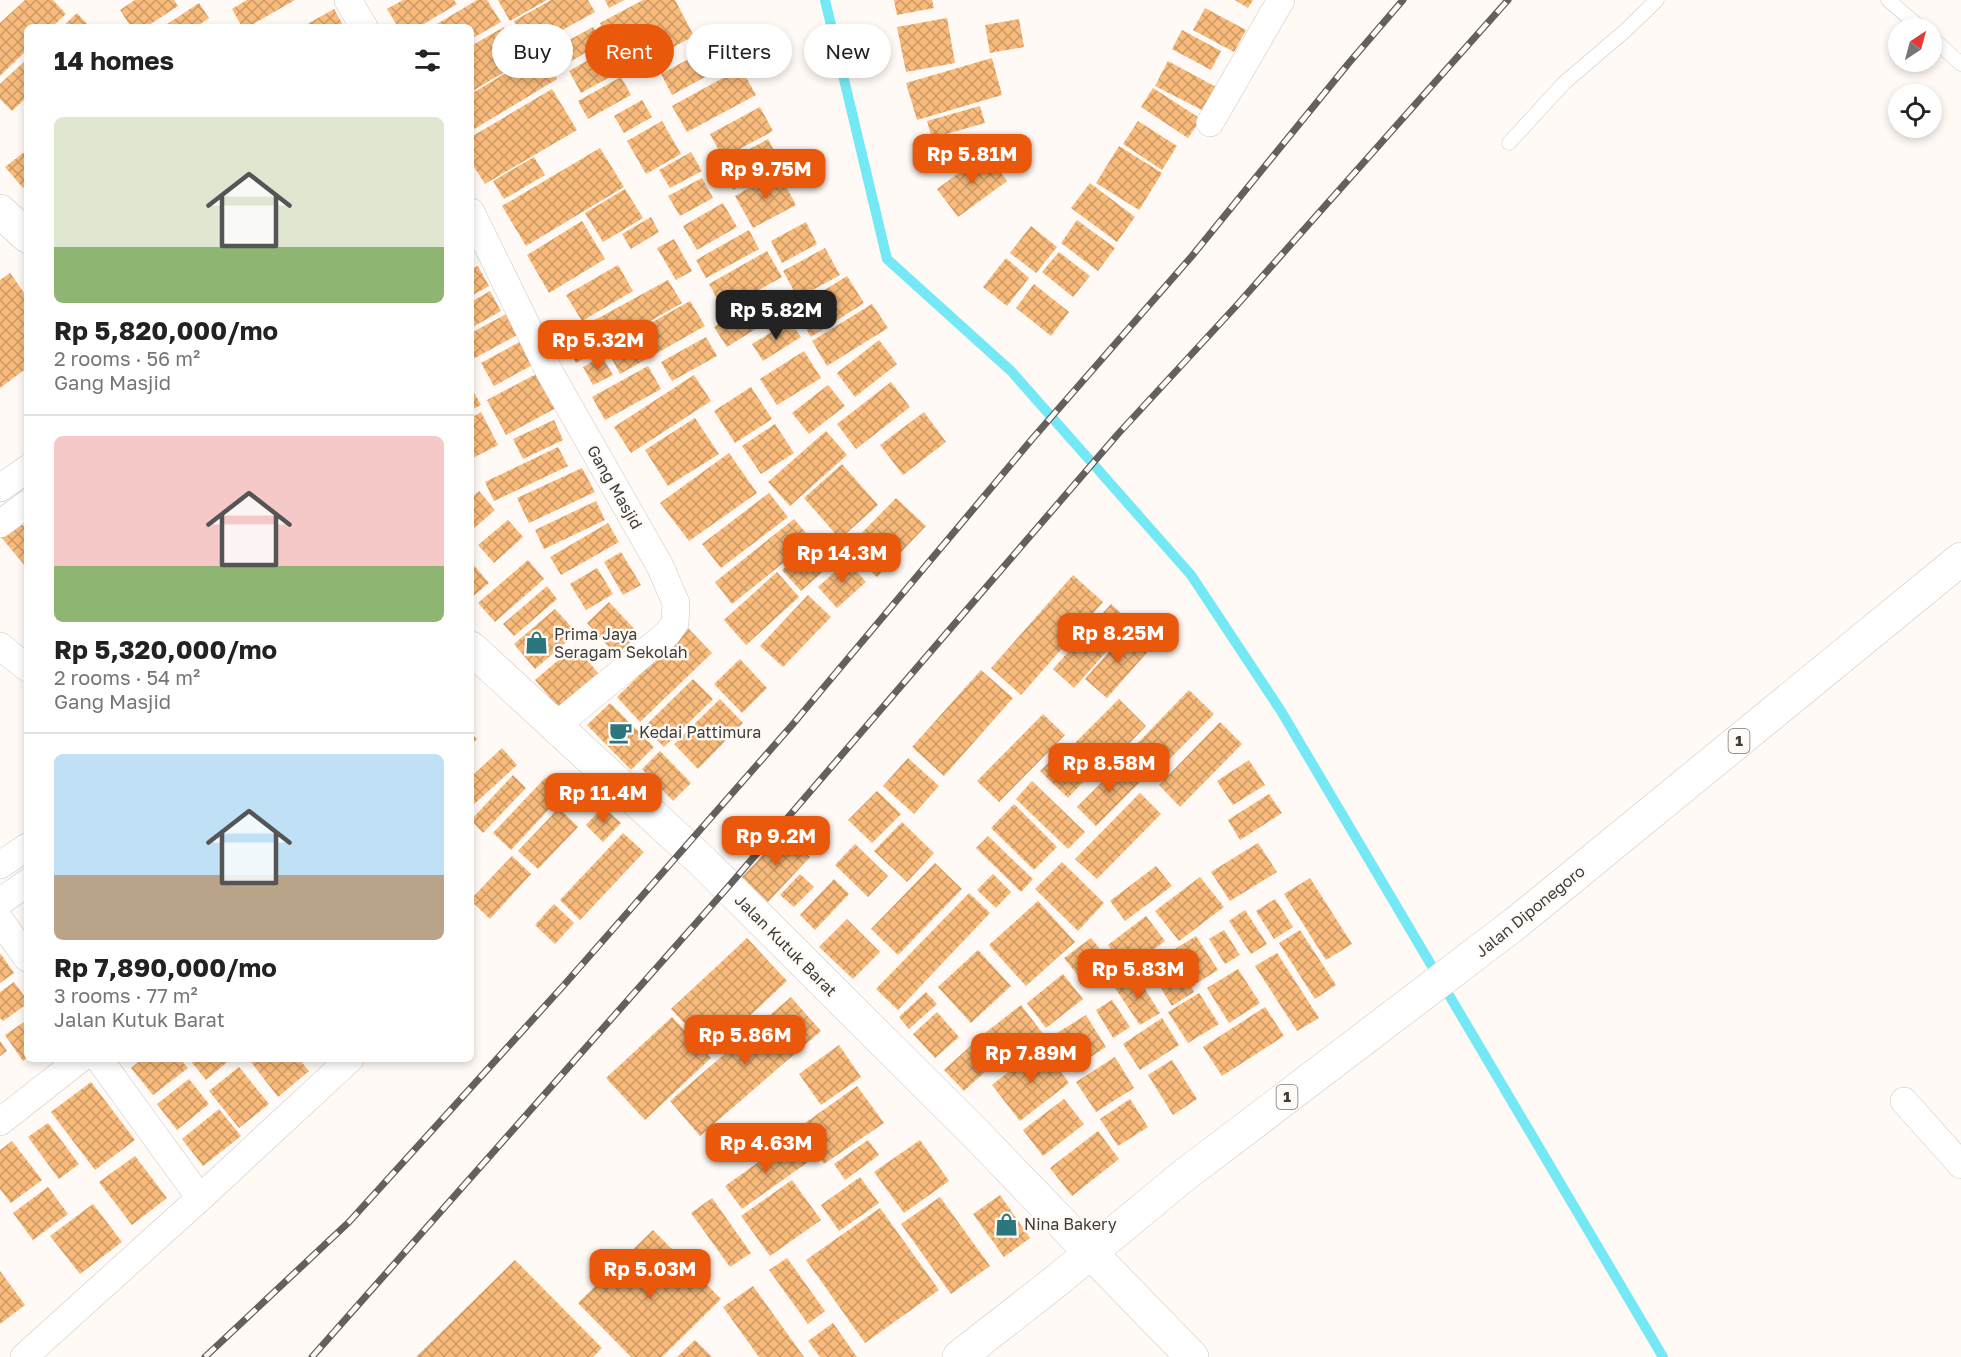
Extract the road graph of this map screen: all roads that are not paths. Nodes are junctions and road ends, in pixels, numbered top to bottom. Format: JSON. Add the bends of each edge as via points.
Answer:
{"nodes":[{"id":1,"x":348,"y":0,"type":"edge"},
{"id":2,"x":1281,"y":0,"type":"edge"},
{"id":3,"x":1657,"y":0,"type":"edge"},
{"id":4,"x":1888,"y":0,"type":"edge"},
{"id":5,"x":1909,"y":18,"type":"edge"},
{"id":6,"x":362,"y":24,"type":"edge"},
{"id":7,"x":1942,"y":47,"type":"edge"},
{"id":8,"x":1961,"y":64,"type":"edge"},
{"id":9,"x":1210,"y":123,"type":"dead end"},
{"id":10,"x":1509,"y":143,"type":"dead end"},
{"id":11,"x":0,"y":211,"type":"edge"},
{"id":12,"x":474,"y":218,"type":"edge"},
{"id":13,"x":24,"y":233,"type":"edge"},
{"id":14,"x":24,"y":471,"type":"edge"},
{"id":15,"x":0,"y":488,"type":"edge"},
{"id":16,"x":24,"y":506,"type":"edge"},
{"id":17,"x":0,"y":524,"type":"edge"},
{"id":18,"x":1961,"y":559,"type":"edge"},
{"id":19,"x":2,"y":651,"type":"edge"},
{"id":20,"x":474,"y":651,"type":"edge"},
{"id":21,"x":24,"y":666,"type":"edge"},
{"id":22,"x":556,"y":726,"type":"junction"},
{"id":23,"x":24,"y":849,"type":"edge"},
{"id":24,"x":0,"y":865,"type":"edge"},
{"id":25,"x":24,"y":885,"type":"edge"},
{"id":26,"x":0,"y":902,"type":"edge"},
{"id":27,"x":0,"y":920,"type":"edge"},
{"id":28,"x":24,"y":954,"type":"edge"},
{"id":29,"x":76,"y":1062,"type":"edge"},
{"id":30,"x":101,"y":1062,"type":"edge"},
{"id":31,"x":347,"y":1062,"type":"edge"},
{"id":32,"x":1904,"y":1101,"type":"dead end"},
{"id":33,"x":0,"y":1122,"type":"edge"},
{"id":34,"x":1961,"y":1165,"type":"edge"},
{"id":35,"x":200,"y":1197,"type":"junction"},
{"id":36,"x":1091,"y":1253,"type":"junction"},
{"id":37,"x":24,"y":1357,"type":"edge"},
{"id":38,"x":959,"y":1357,"type":"edge"},
{"id":39,"x":1192,"y":1357,"type":"edge"}],
"edges":[{"from":1,"to":6,"type":"street"},
{"from":2,"to":9,"type":"street"},
{"from":3,"to":10,"type":"lane","via":[[1564,83]]},
{"from":4,"to":5,"type":"lane"},
{"from":7,"to":8,"type":"lane"},
{"from":11,"to":13,"type":"main road"},
{"from":12,"to":22,"type":"street","name":"Gang Masjid","via":[[550,373],[660,566],[676,603],[675,623],[667,634]]},
{"from":14,"to":15,"type":"street"},
{"from":16,"to":17,"type":"street"},
{"from":18,"to":36,"type":"main road","name":"Jalan Diponegoro","number":"1","via":[[1516,923],[1182,1177]]},
{"from":19,"to":21,"type":"street"},
{"from":20,"to":22,"type":"main road","name":"Jalan Kutuk Barat"},
{"from":22,"to":36,"type":"main road","name":"Jalan Kutuk Barat","via":[[702,861]]},
{"from":23,"to":24,"type":"street"},
{"from":25,"to":26,"type":"street"},
{"from":27,"to":28,"type":"street"},
{"from":29,"to":33,"type":"street"},
{"from":30,"to":35,"type":"street"},
{"from":31,"to":35,"type":"street"},
{"from":32,"to":34,"type":"street"},
{"from":35,"to":37,"type":"street"},
{"from":36,"to":38,"type":"main road","number":"1"},
{"from":36,"to":39,"type":"main road","name":"Jalan Kutuk Barat"}]}
